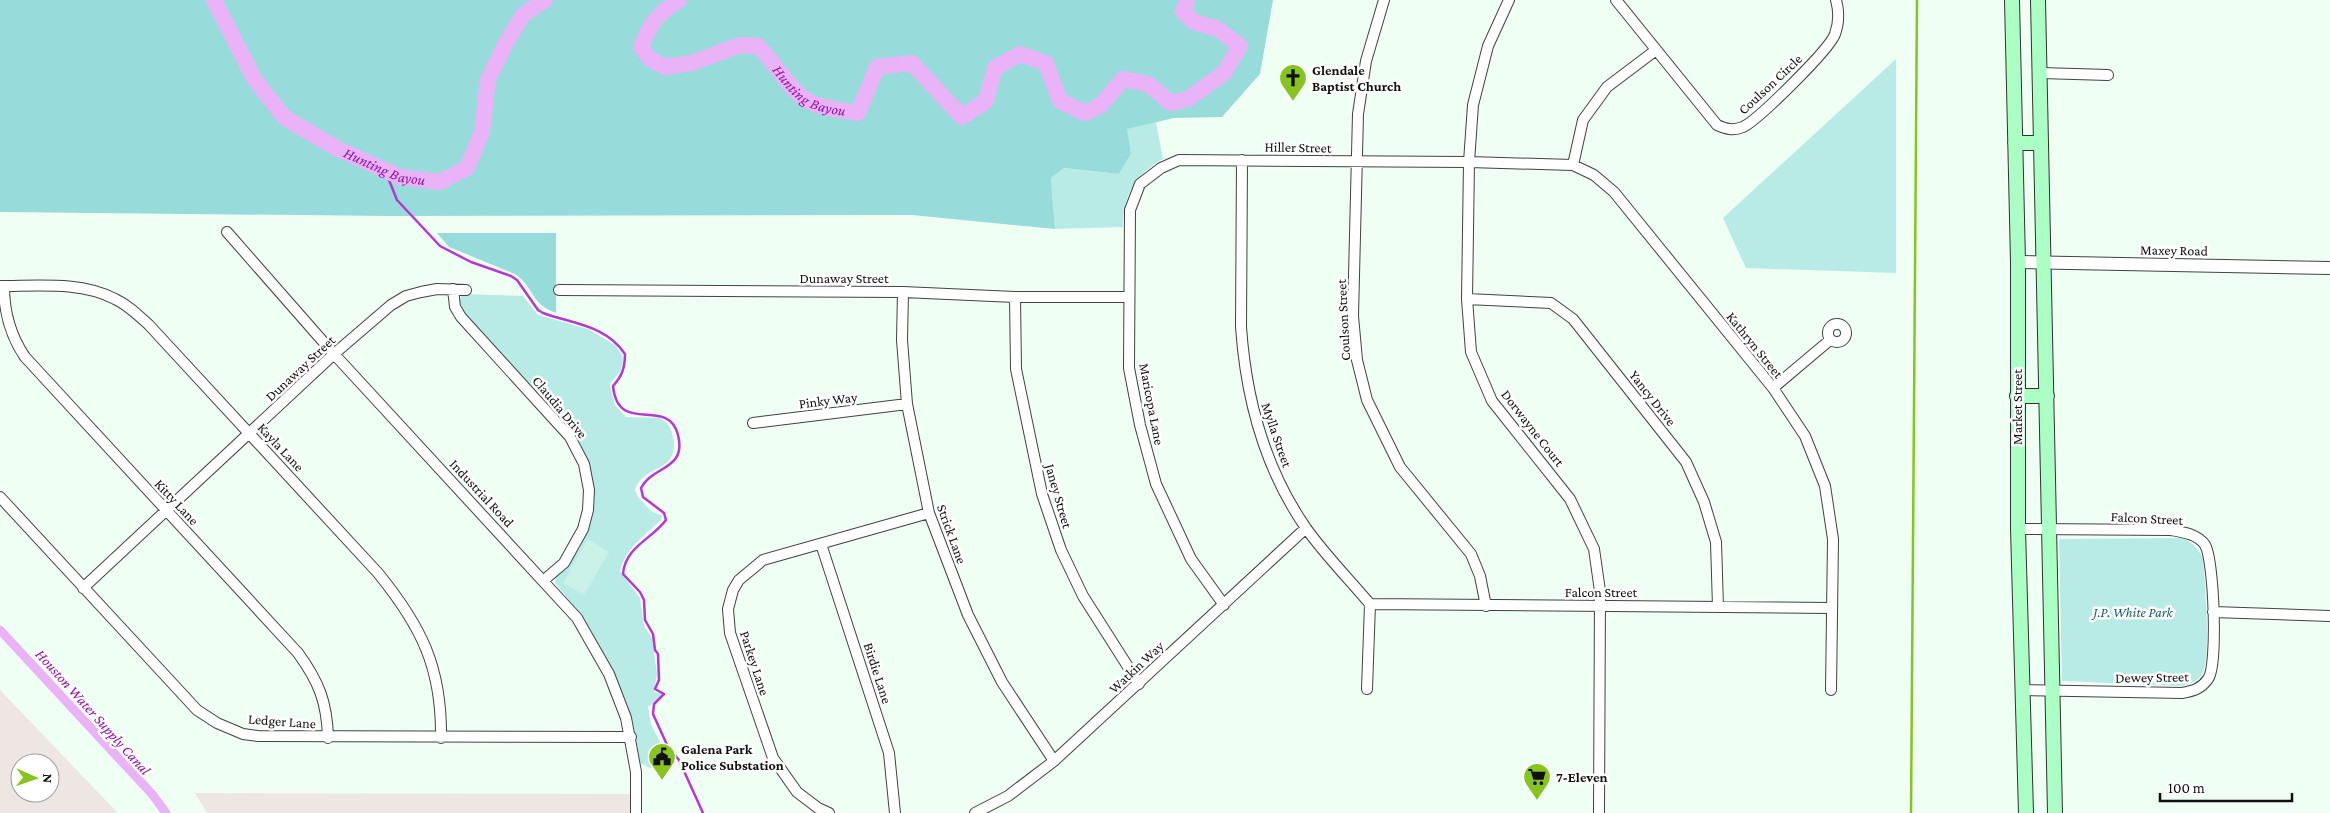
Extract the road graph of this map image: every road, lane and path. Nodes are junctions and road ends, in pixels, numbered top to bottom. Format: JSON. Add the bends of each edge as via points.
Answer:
{"nodes":[{"id":1,"x":1384,"y":0,"type":"edge"},
{"id":2,"x":1509,"y":0,"type":"edge"},
{"id":3,"x":1616,"y":0,"type":"edge"},
{"id":4,"x":1836,"y":0,"type":"edge"},
{"id":5,"x":2012,"y":0,"type":"edge"},
{"id":6,"x":2038,"y":0,"type":"edge"},
{"id":7,"x":1656,"y":50,"type":"junction"},
{"id":8,"x":2041,"y":73,"type":"junction"},
{"id":9,"x":2108,"y":75,"type":"dead end"},
{"id":10,"x":2015,"y":143,"type":"junction"},
{"id":11,"x":2040,"y":143,"type":"junction"},
{"id":12,"x":1242,"y":160,"type":"junction"},
{"id":13,"x":1356,"y":162,"type":"junction"},
{"id":14,"x":1469,"y":162,"type":"junction"},
{"id":15,"x":1573,"y":165,"type":"junction"},
{"id":16,"x":1138,"y":190,"type":"joint"},
{"id":17,"x":227,"y":232,"type":"dead end"},
{"id":18,"x":2018,"y":262,"type":"junction"},
{"id":19,"x":2044,"y":263,"type":"junction"},
{"id":20,"x":2330,"y":268,"type":"edge"},
{"id":21,"x":2,"y":286,"type":"edge"},
{"id":22,"x":453,"y":289,"type":"junction"},
{"id":23,"x":466,"y":290,"type":"dead end"},
{"id":24,"x":559,"y":290,"type":"dead end"},
{"id":25,"x":903,"y":292,"type":"junction"},
{"id":26,"x":1015,"y":297,"type":"junction"},
{"id":27,"x":1128,"y":297,"type":"junction"},
{"id":28,"x":1468,"y":299,"type":"junction"},
{"id":29,"x":1830,"y":340,"type":"dead end"},
{"id":30,"x":334,"y":354,"type":"junction"},
{"id":31,"x":1773,"y":388,"type":"junction"},
{"id":32,"x":2017,"y":396,"type":"junction"},
{"id":33,"x":2047,"y":396,"type":"junction"},
{"id":34,"x":907,"y":404,"type":"junction"},
{"id":35,"x":753,"y":423,"type":"dead end"},
{"id":36,"x":249,"y":434,"type":"junction"},
{"id":37,"x":0,"y":497,"type":"edge"},
{"id":38,"x":166,"y":511,"type":"junction"},
{"id":39,"x":929,"y":513,"type":"junction"},
{"id":40,"x":1306,"y":528,"type":"junction"},
{"id":41,"x":2018,"y":529,"type":"junction"},
{"id":42,"x":2050,"y":529,"type":"junction"},
{"id":43,"x":821,"y":544,"type":"junction"},
{"id":44,"x":544,"y":580,"type":"junction"},
{"id":45,"x":83,"y":588,"type":"junction"},
{"id":46,"x":1370,"y":604,"type":"junction"},
{"id":47,"x":1600,"y":605,"type":"junction"},
{"id":48,"x":1224,"y":606,"type":"junction"},
{"id":49,"x":1486,"y":606,"type":"junction"},
{"id":50,"x":1718,"y":607,"type":"junction"},
{"id":51,"x":1832,"y":608,"type":"junction"},
{"id":52,"x":2213,"y":612,"type":"junction"},
{"id":53,"x":2330,"y":616,"type":"edge"},
{"id":54,"x":1139,"y":684,"type":"junction"},
{"id":55,"x":1367,"y":689,"type":"dead end"},
{"id":56,"x":1831,"y":690,"type":"dead end"},
{"id":57,"x":2023,"y":690,"type":"junction"},
{"id":58,"x":2052,"y":691,"type":"junction"},
{"id":59,"x":631,"y":737,"type":"junction"},
{"id":60,"x":328,"y":738,"type":"junction"},
{"id":61,"x":440,"y":738,"type":"junction"},
{"id":62,"x":1054,"y":761,"type":"junction"},
{"id":63,"x":636,"y":813,"type":"edge"},
{"id":64,"x":829,"y":813,"type":"edge"},
{"id":65,"x":896,"y":813,"type":"edge"},
{"id":66,"x":975,"y":813,"type":"edge"},
{"id":67,"x":1599,"y":813,"type":"edge"},
{"id":68,"x":2026,"y":813,"type":"edge"},
{"id":69,"x":2055,"y":813,"type":"edge"}],
"edges":[{"from":1,"to":13,"type":"street","name":"Coulson Street","via":[[1361,84]]},
{"from":2,"to":14,"type":"street","name":"Dorwayne Court","via":[[1479,72]]},
{"from":3,"to":7,"type":"street","name":"Coulson Circle"},
{"from":4,"to":7,"type":"street","name":"Coulson Circle","via":[[1839,11],[1835,34],[1825,52],[1743,127],[1730,130],[1717,125]]},
{"from":5,"to":10,"type":"main road","name":"Market Street"},
{"from":6,"to":8,"type":"main road"},
{"from":7,"to":15,"type":"street","via":[[1607,87],[1582,120]]},
{"from":8,"to":9,"type":"street"},
{"from":8,"to":11,"type":"main road"},
{"from":10,"to":11,"type":"main road"},
{"from":10,"to":18,"type":"main road","name":"Market Street"},
{"from":11,"to":19,"type":"main road"},
{"from":12,"to":13,"type":"street","name":"Hiller Street"},
{"from":12,"to":16,"type":"street","name":"Hiller Street","via":[[1179,160],[1161,168],[1140,184]]},
{"from":12,"to":40,"type":"street","name":"Mylla Street","via":[[1242,353],[1251,402],[1272,467]]},
{"from":13,"to":14,"type":"street","name":"Hiller Street"},
{"from":13,"to":49,"type":"street","name":"Coulson Street","via":[[1353,316],[1357,360],[1367,400],[1400,467],[1471,554],[1480,576]]},
{"from":14,"to":15,"type":"street","name":"Kathryn Street"},
{"from":14,"to":28,"type":"street","name":"Dorwayne Court"},
{"from":15,"to":31,"type":"street","name":"Kathryn Street","via":[[1614,192]]},
{"from":16,"to":27,"type":"street","name":"Maricopa Lane","via":[[1130,210]]},
{"from":17,"to":30,"type":"street","name":"Industrial Road"},
{"from":18,"to":19,"type":"street","name":"Maxey Road"},
{"from":18,"to":32,"type":"main road","name":"Market Street"},
{"from":19,"to":20,"type":"street","name":"Maxey Road"},
{"from":19,"to":33,"type":"main road"},
{"from":21,"to":36,"type":"street","name":"Kayla Lane","via":[[84,288],[127,306],[149,324]]},
{"from":21,"to":38,"type":"street","name":"Kitty Lane","via":[[9,327],[25,357]]},
{"from":22,"to":23,"type":"street","name":"Dunaway Street"},
{"from":22,"to":30,"type":"street","name":"Dunaway Street","via":[[429,290],[406,296]]},
{"from":22,"to":44,"type":"street","name":"Claudia Drive","via":[[455,307],[461,317],[570,437],[584,464],[589,490],[583,529],[564,563]]},
{"from":24,"to":25,"type":"street","name":"Dunaway Street"},
{"from":25,"to":26,"type":"street","name":"Dunaway Street"},
{"from":25,"to":34,"type":"street","name":"Strick Lane","via":[[902,340]]},
{"from":26,"to":27,"type":"street","name":"Dunaway Street"},
{"from":26,"to":54,"type":"street","name":"Janey Street","via":[[1016,369],[1042,494],[1061,550],[1083,596]]},
{"from":27,"to":48,"type":"street","name":"Maricopa Lane","via":[[1129,368],[1156,484],[1191,559]]},
{"from":28,"to":47,"type":"street","name":"Dorwayne Court","via":[[1471,352],[1492,401],[1570,499],[1594,549]]},
{"from":28,"to":50,"type":"street","name":"Yancy Drive","via":[[1552,303],[1573,319],[1686,462],[1704,502],[1716,542]]},
{"from":29,"to":31,"type":"street"},
{"from":30,"to":36,"type":"street","name":"Dunaway Street"},
{"from":30,"to":44,"type":"street","name":"Industrial Road"},
{"from":31,"to":51,"type":"street","name":"Kathryn Street","via":[[1805,436],[1826,486],[1833,539]]},
{"from":32,"to":33,"type":"main road"},
{"from":32,"to":41,"type":"main road","name":"Market Street"},
{"from":33,"to":42,"type":"main road"},
{"from":34,"to":35,"type":"street","name":"Pinky Way"},
{"from":34,"to":39,"type":"street","name":"Strick Lane"},
{"from":36,"to":38,"type":"street","name":"Dunaway Street"},
{"from":36,"to":61,"type":"street","name":"Kayla Lane","via":[[404,604],[426,644],[439,697]]},
{"from":37,"to":45,"type":"street","name":"Ledger Lane"},
{"from":38,"to":45,"type":"street","name":"Dunaway Street"},
{"from":38,"to":60,"type":"street","name":"Kitty Lane","via":[[308,667],[324,699]]},
{"from":39,"to":43,"type":"street","name":"Parkey Lane"},
{"from":39,"to":62,"type":"street","name":"Strick Lane","via":[[968,615],[1002,682]]},
{"from":40,"to":46,"type":"street","name":"Mylla Street"},
{"from":40,"to":48,"type":"street","name":"Watkin Way"},
{"from":41,"to":42,"type":"street","name":"Falcon Street"},
{"from":41,"to":57,"type":"main road","name":"Market Street"},
{"from":42,"to":52,"type":"street","name":"Falcon Street","via":[[2171,530],[2193,535],[2201,540],[2209,556]]},
{"from":42,"to":58,"type":"main road"},
{"from":43,"to":64,"type":"street","name":"Parkey Lane","via":[[762,560],[752,567],[733,590],[728,616],[730,632],[773,758],[797,792]]},
{"from":43,"to":65,"type":"street","name":"Birdie Lane","via":[[890,753]]},
{"from":44,"to":59,"type":"street","name":"Industrial Road","via":[[577,618],[591,640],[609,674]]},
{"from":45,"to":60,"type":"street","name":"Ledger Lane","via":[[189,702],[212,720],[243,734]]},
{"from":46,"to":49,"type":"street","name":"Falcon Street"},
{"from":46,"to":55,"type":"street"},
{"from":47,"to":49,"type":"street","name":"Falcon Street"},
{"from":47,"to":50,"type":"street","name":"Falcon Street"},
{"from":47,"to":67,"type":"street","name":"Dorwayne Court"},
{"from":48,"to":54,"type":"street","name":"Watkin Way"},
{"from":50,"to":51,"type":"street","name":"Falcon Street"},
{"from":51,"to":56,"type":"street","name":"Kathryn Street"},
{"from":52,"to":53,"type":"street"},
{"from":52,"to":58,"type":"street","name":"Dewey Street","via":[[2213,669],[2197,690],[2182,693]]},
{"from":54,"to":62,"type":"street","name":"Watkin Way"},
{"from":57,"to":58,"type":"street","name":"Dewey Street"},
{"from":57,"to":68,"type":"main road","name":"Market Street"},
{"from":58,"to":69,"type":"main road"},
{"from":59,"to":61,"type":"street","name":"Ledger Lane"},
{"from":59,"to":63,"type":"street","name":"Industrial Road","via":[[636,772]]},
{"from":60,"to":61,"type":"street","name":"Ledger Lane"},
{"from":62,"to":66,"type":"street","name":"Watkin Way","via":[[1008,796]]}]}
